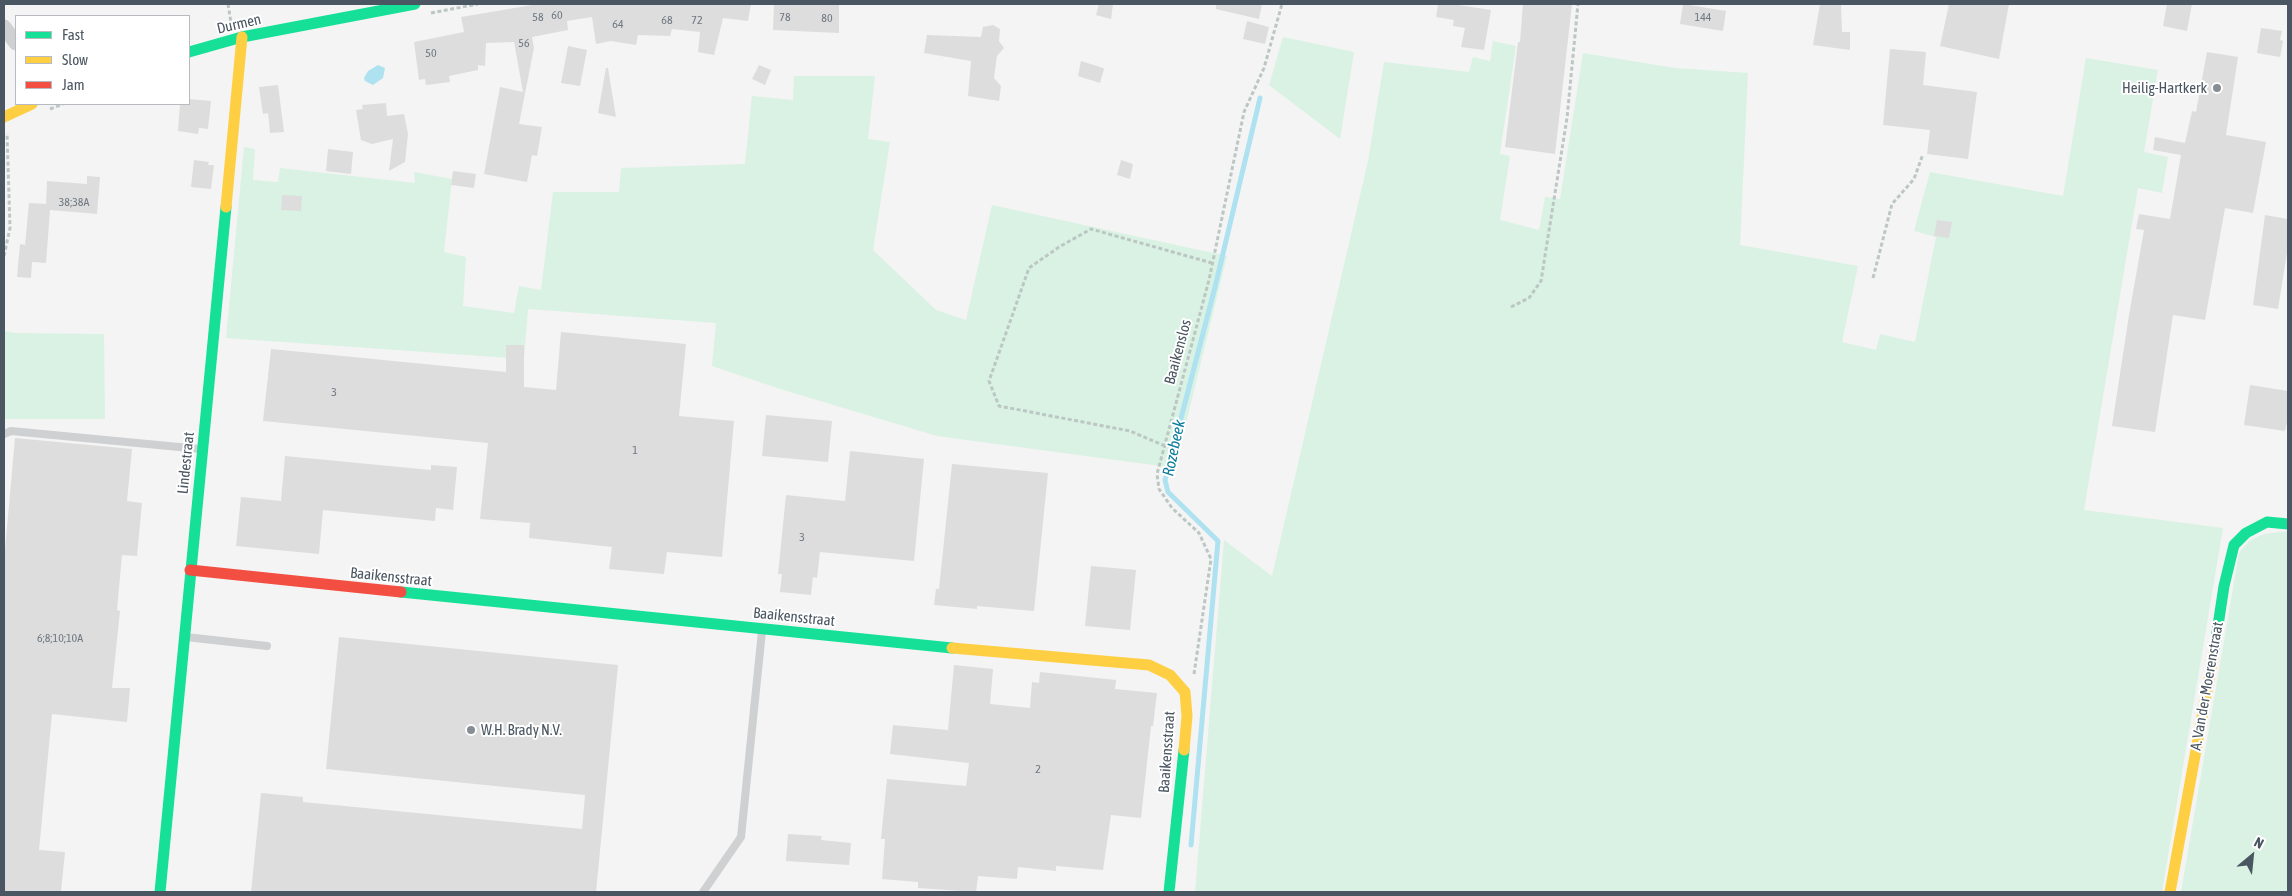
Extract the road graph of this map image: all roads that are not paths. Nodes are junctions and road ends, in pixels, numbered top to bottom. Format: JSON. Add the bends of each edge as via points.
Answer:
{"nodes":[{"id":1,"x":415,"y":4,"type":"edge"},
{"id":2,"x":4,"y":27,"type":"edge"},
{"id":3,"x":242,"y":37,"type":"junction"},
{"id":4,"x":15,"y":42,"type":"edge"},
{"id":5,"x":190,"y":52,"type":"edge"},
{"id":6,"x":30,"y":105,"type":"edge"},
{"id":7,"x":6,"y":116,"type":"edge"},
{"id":8,"x":4,"y":434,"type":"edge"},
{"id":9,"x":202,"y":449,"type":"junction"},
{"id":10,"x":2288,"y":520,"type":"edge"},
{"id":11,"x":2288,"y":523,"type":"edge"},
{"id":12,"x":190,"y":570,"type":"junction"},
{"id":13,"x":763,"y":629,"type":"junction"},
{"id":14,"x":184,"y":637,"type":"junction"},
{"id":15,"x":267,"y":646,"type":"dead end"},
{"id":16,"x":160,"y":892,"type":"edge"},
{"id":17,"x":703,"y":892,"type":"edge"},
{"id":18,"x":1169,"y":892,"type":"edge"},
{"id":19,"x":2170,"y":892,"type":"edge"}],
"edges":[{"from":1,"to":3,"type":"street","name":"Durmen"},
{"from":2,"to":4,"type":"street"},
{"from":3,"to":5,"type":"street","name":"Durmen"},
{"from":3,"to":9,"type":"street","name":"Lindestraat"},
{"from":6,"to":7,"type":"street"},
{"from":8,"to":9,"type":"lane","via":[[11,431]]},
{"from":9,"to":12,"type":"street","name":"Lindestraat"},
{"from":10,"to":11,"type":"street","name":"A. Van der Moerenstraat"},
{"from":11,"to":19,"type":"street","name":"A. Van der Moerenstraat","via":[[2267,522],[2246,533],[2234,545]]},
{"from":12,"to":13,"type":"street","name":"Baaikensstraat"},
{"from":12,"to":14,"type":"street","name":"Lindestraat"},
{"from":13,"to":17,"type":"lane","via":[[741,837]]},
{"from":13,"to":18,"type":"street","name":"Baaikensstraat","via":[[1149,665],[1170,674],[1185,692],[1187,716]]},
{"from":14,"to":15,"type":"lane"},
{"from":14,"to":16,"type":"street","name":"Lindestraat"}]}
